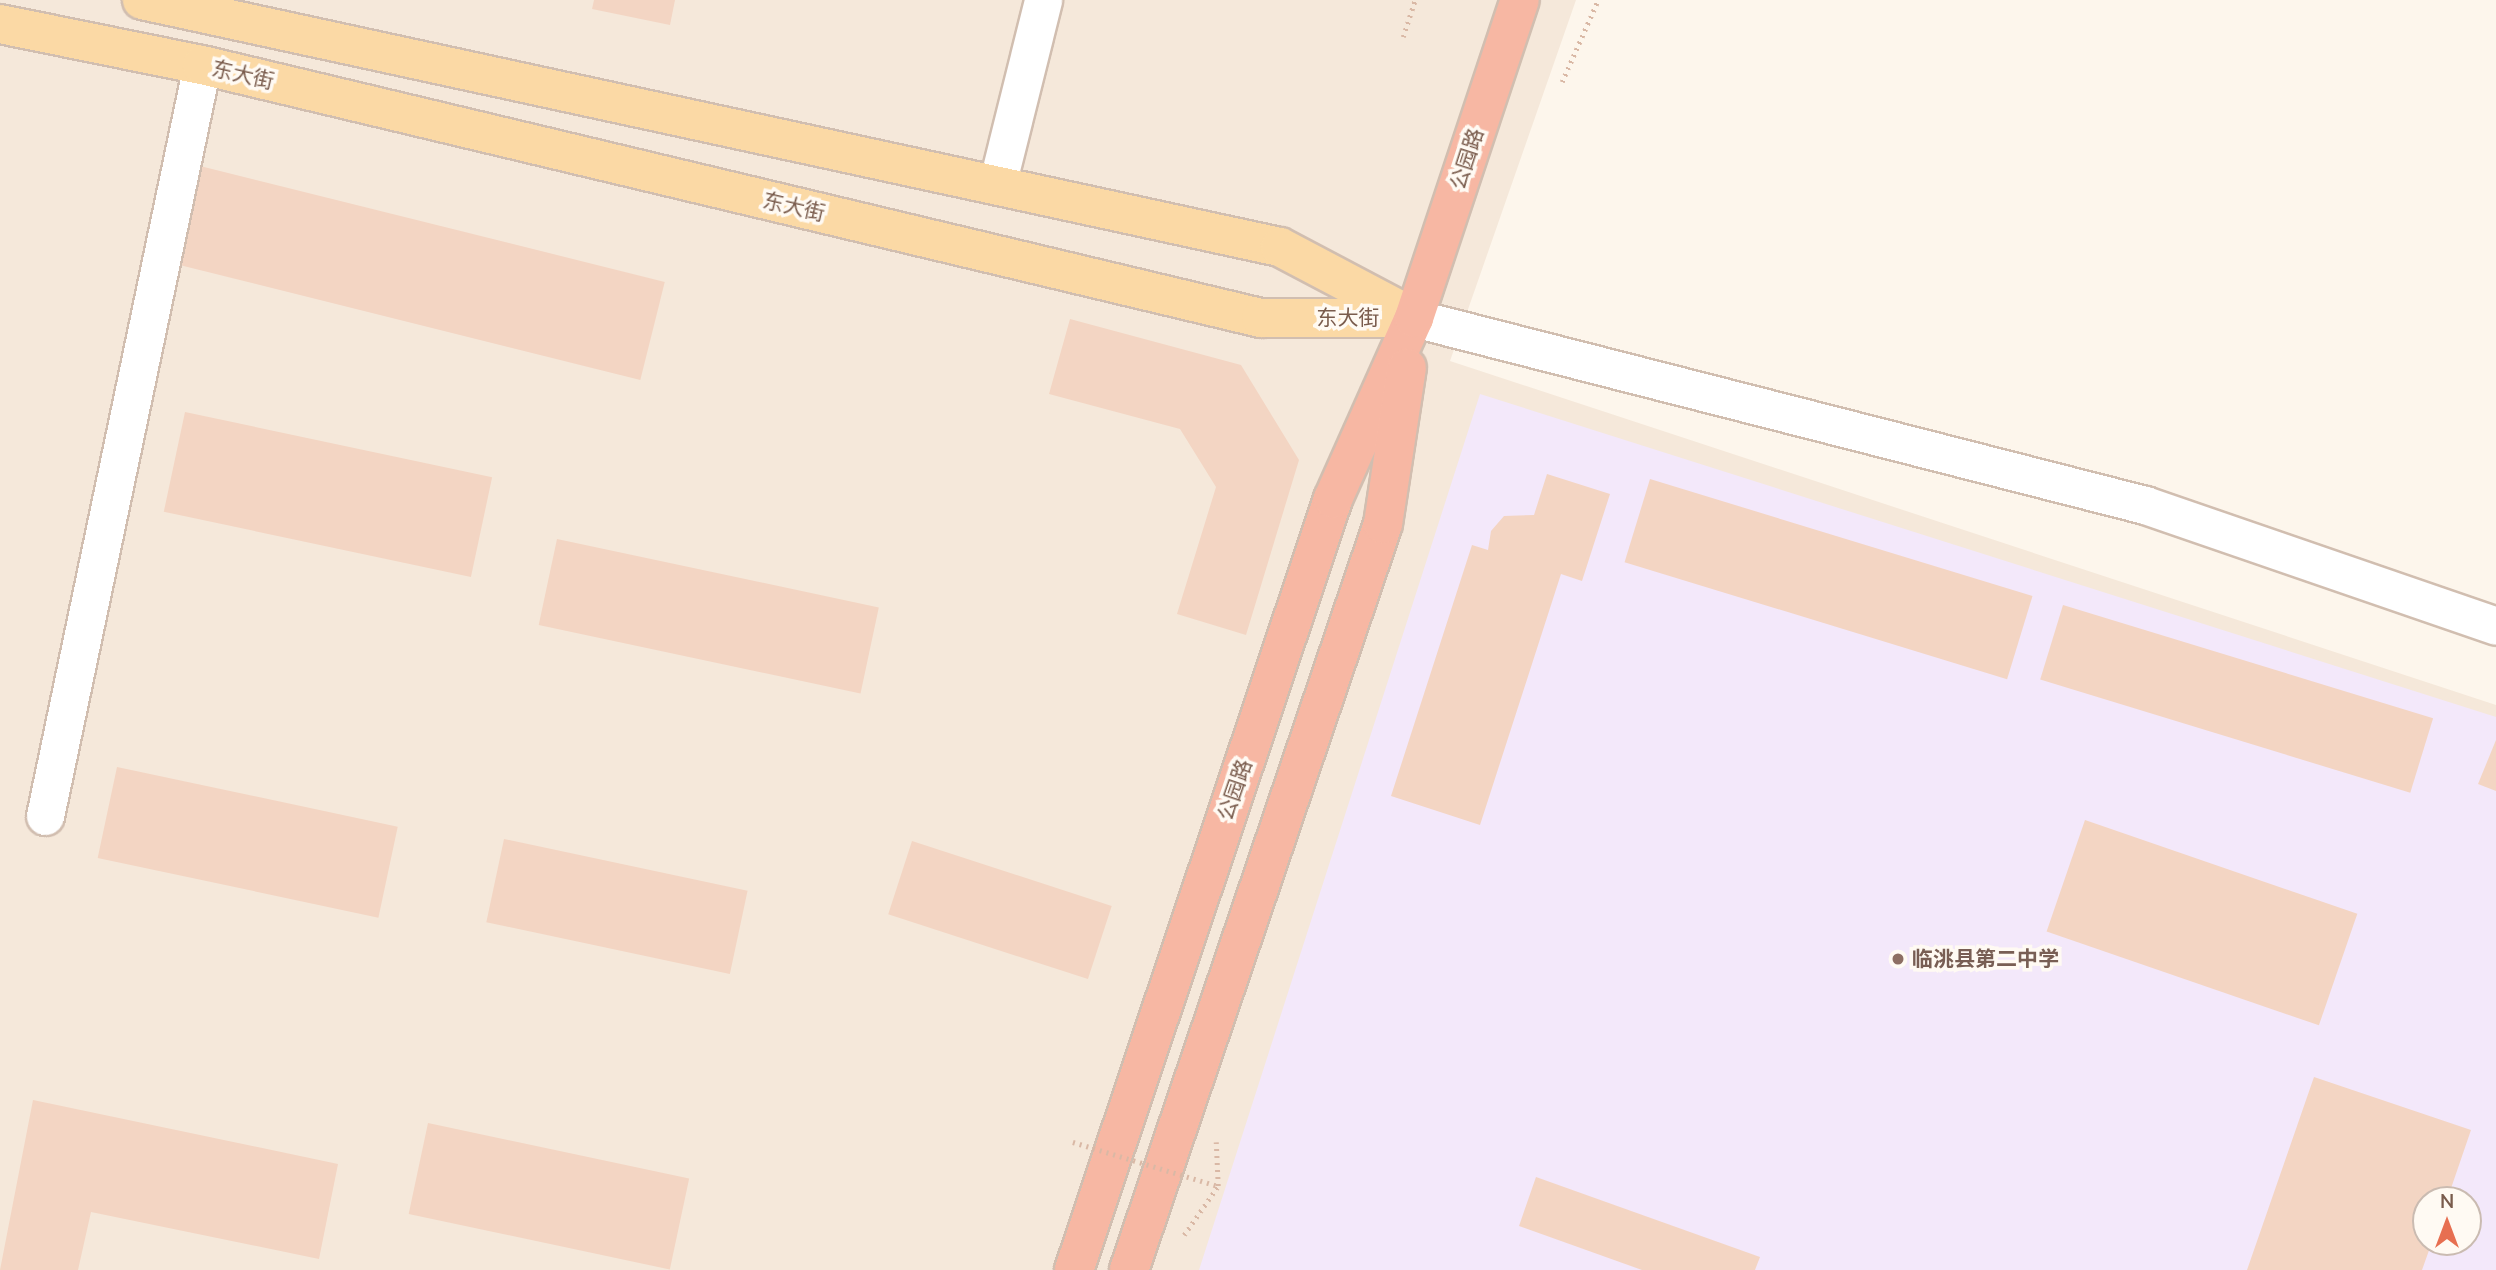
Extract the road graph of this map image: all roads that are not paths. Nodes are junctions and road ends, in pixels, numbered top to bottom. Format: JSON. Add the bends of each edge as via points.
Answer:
{"nodes":[{"id":1,"x":142,"y":0,"type":"edge"},
{"id":2,"x":1043,"y":0,"type":"edge"},
{"id":3,"x":1520,"y":0,"type":"edge"},
{"id":4,"x":0,"y":24,"type":"edge"},
{"id":5,"x":202,"y":65,"type":"junction"},
{"id":6,"x":997,"y":185,"type":"junction"},
{"id":7,"x":1414,"y":317,"type":"junction"},
{"id":8,"x":2496,"y":626,"type":"edge"},
{"id":9,"x":45,"y":816,"type":"dead end"},
{"id":10,"x":1074,"y":1270,"type":"edge"},
{"id":11,"x":1129,"y":1270,"type":"edge"}],
"edges":[{"from":1,"to":6,"type":"main road","name":"东大街"},
{"from":2,"to":6,"type":"street"},
{"from":3,"to":7,"type":"highway","name":"公园路"},
{"from":4,"to":5,"type":"main road","name":"东大街"},
{"from":5,"to":7,"type":"main road","name":"东大街","via":[[1261,318]]},
{"from":5,"to":9,"type":"street"},
{"from":6,"to":7,"type":"main road","name":"东大街","via":[[1280,247]]},
{"from":7,"to":8,"type":"street","via":[[2145,505]]},
{"from":7,"to":10,"type":"highway","name":"公园路","via":[[1333,499]]},
{"from":7,"to":11,"type":"highway","name":"公园路","via":[[1383,524]]}]}
